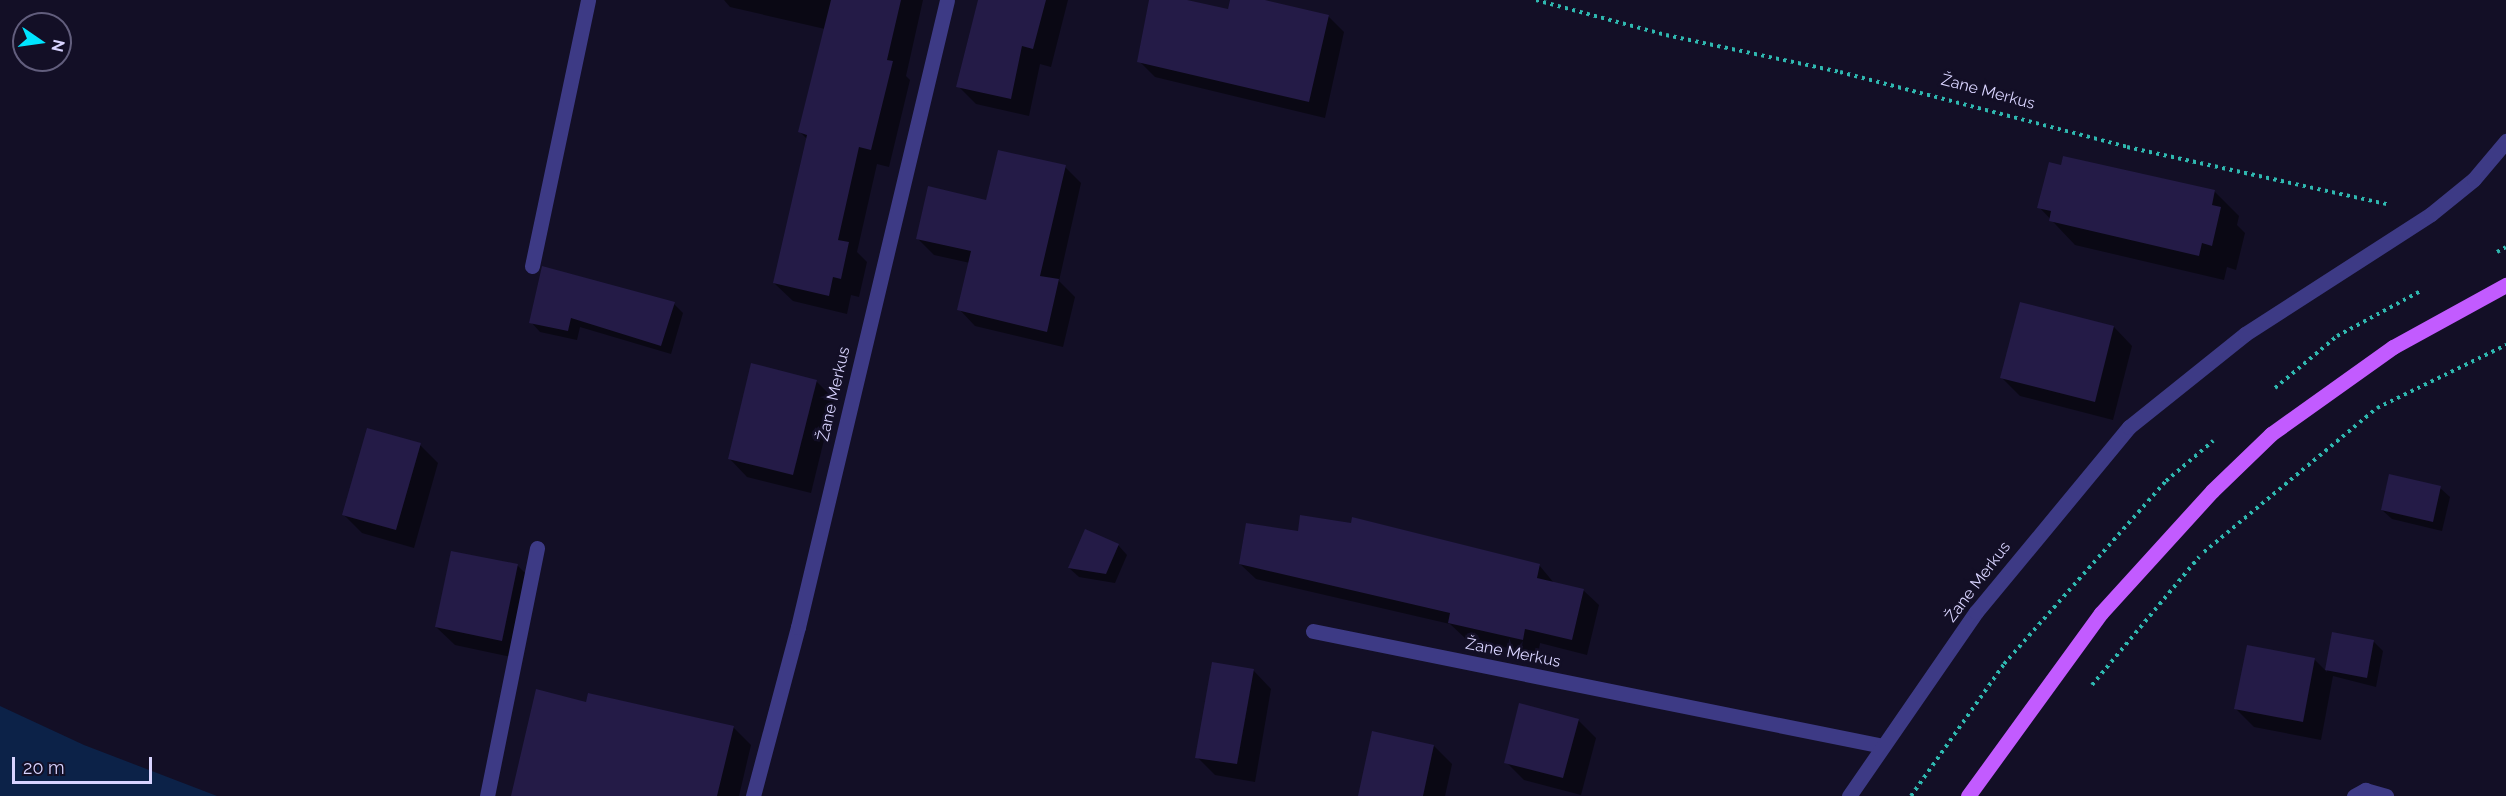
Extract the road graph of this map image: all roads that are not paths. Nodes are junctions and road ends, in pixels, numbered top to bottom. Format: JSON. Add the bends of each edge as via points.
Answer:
{"nodes":[{"id":1,"x":588,"y":0,"type":"edge"},
{"id":2,"x":946,"y":0,"type":"edge"},
{"id":3,"x":2506,"y":141,"type":"edge"},
{"id":4,"x":532,"y":266,"type":"dead end"},
{"id":5,"x":2506,"y":285,"type":"edge"},
{"id":6,"x":537,"y":548,"type":"dead end"},
{"id":7,"x":1312,"y":631,"type":"dead end"},
{"id":8,"x":1883,"y":746,"type":"junction"},
{"id":9,"x":487,"y":796,"type":"edge"},
{"id":10,"x":753,"y":796,"type":"edge"},
{"id":11,"x":1849,"y":796,"type":"edge"},
{"id":12,"x":1968,"y":796,"type":"edge"},
{"id":13,"x":2354,"y":796,"type":"edge"},
{"id":14,"x":2386,"y":796,"type":"edge"}],
"edges":[{"from":1,"to":4,"type":"street"},
{"from":2,"to":10,"type":"street","name":"Žane Merkus","via":[[798,627]]},
{"from":3,"to":8,"type":"street","name":"Žane Merkus","via":[[2474,179],[2432,214],[2245,334],[2129,427],[1976,612]]},
{"from":5,"to":12,"type":"main road","via":[[2393,347],[2271,434],[2197,506],[2102,613]]},
{"from":6,"to":9,"type":"street"},
{"from":7,"to":8,"type":"street","name":"Žane Merkus"},
{"from":8,"to":11,"type":"street","name":"Žane Merkus"},
{"from":13,"to":14,"type":"street","via":[[2365,790]]}]}
